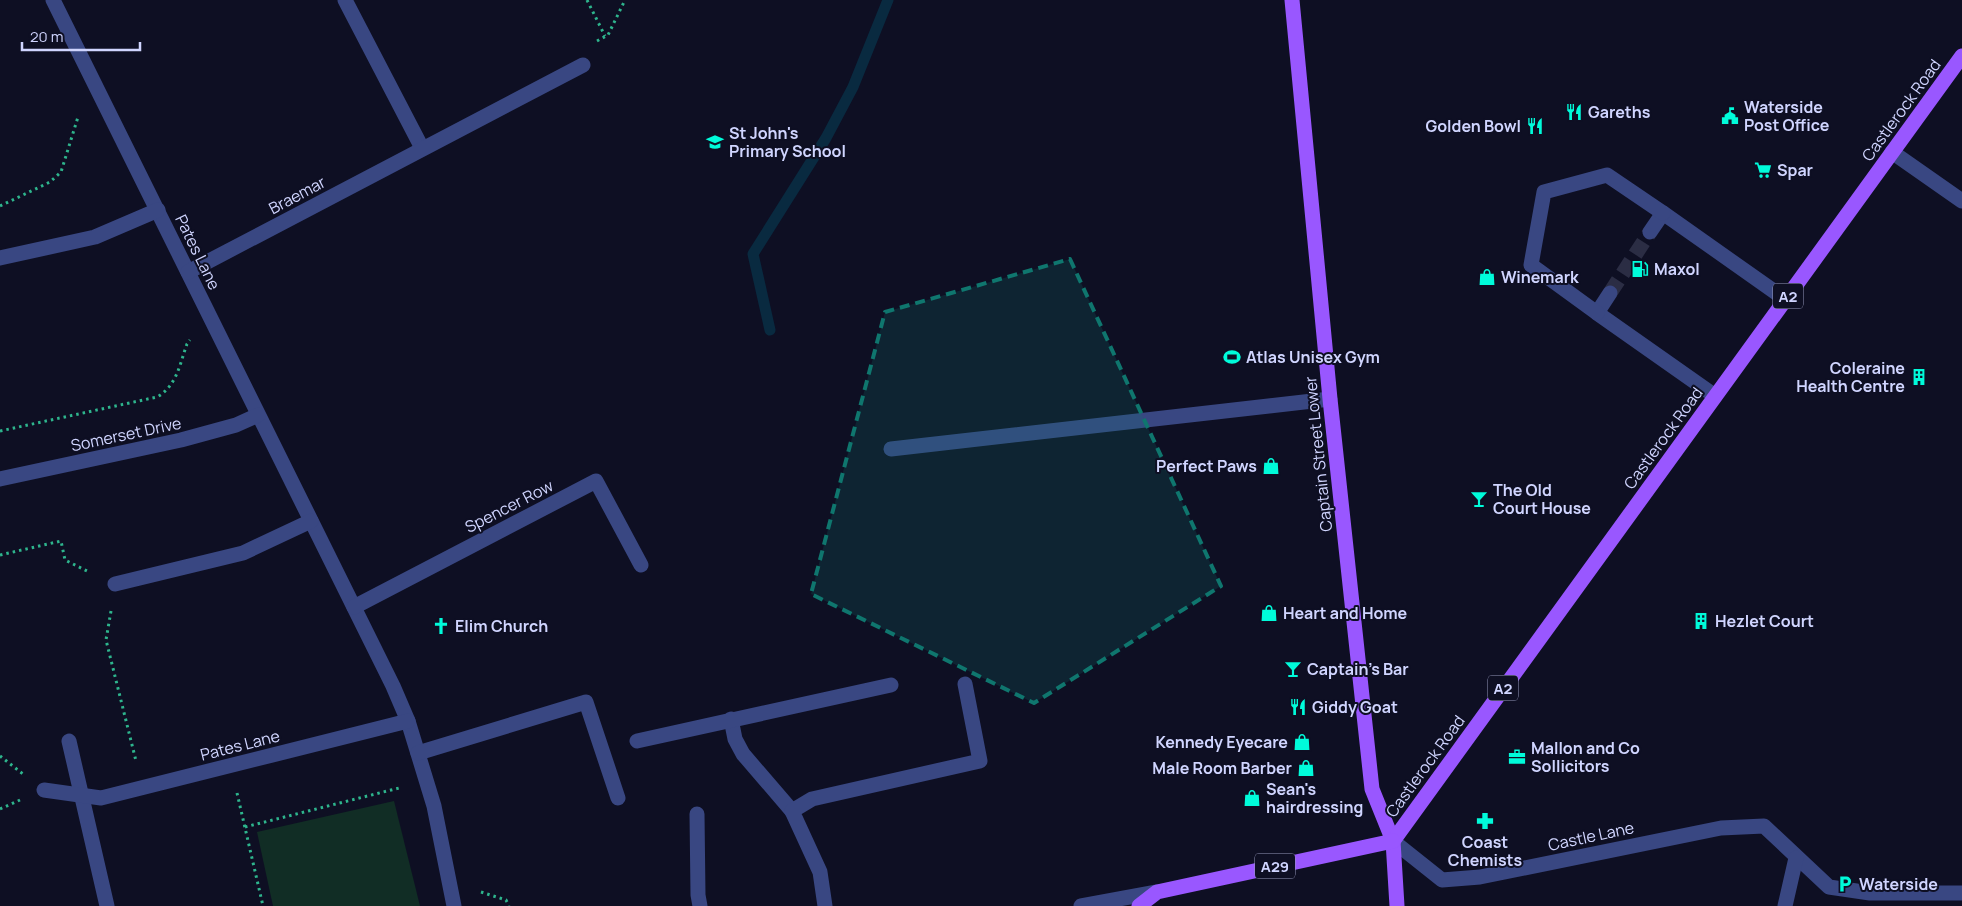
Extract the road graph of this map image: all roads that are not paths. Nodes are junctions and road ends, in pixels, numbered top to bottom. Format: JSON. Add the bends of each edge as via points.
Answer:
{"nodes":[{"id":1,"x":53,"y":0,"type":"edge"},
{"id":2,"x":345,"y":0,"type":"edge"},
{"id":3,"x":1292,"y":0,"type":"edge"},
{"id":4,"x":1962,"y":56,"type":"edge"},
{"id":5,"x":583,"y":65,"type":"road end"},
{"id":6,"x":422,"y":148,"type":"junction"},
{"id":7,"x":1892,"y":152,"type":"junction"},
{"id":8,"x":1962,"y":201,"type":"edge"},
{"id":9,"x":158,"y":210,"type":"junction"},
{"id":10,"x":1663,"y":213,"type":"junction"},
{"id":11,"x":1650,"y":232,"type":"tunnel mouth"},
{"id":12,"x":0,"y":258,"type":"edge"},
{"id":13,"x":188,"y":272,"type":"junction"},
{"id":14,"x":1610,"y":293,"type":"tunnel mouth"},
{"id":15,"x":1786,"y":299,"type":"junction"},
{"id":16,"x":1597,"y":313,"type":"junction"},
{"id":17,"x":1715,"y":396,"type":"junction"},
{"id":18,"x":1330,"y":399,"type":"junction"},
{"id":19,"x":258,"y":415,"type":"junction"},
{"id":20,"x":891,"y":449,"type":"dead end"},
{"id":21,"x":0,"y":479,"type":"edge"},
{"id":22,"x":311,"y":521,"type":"junction"},
{"id":23,"x":641,"y":565,"type":"dead end"},
{"id":24,"x":116,"y":584,"type":"road end"},
{"id":25,"x":354,"y":607,"type":"junction"},
{"id":26,"x":965,"y":684,"type":"dead end"},
{"id":27,"x":891,"y":686,"type":"dead end"},
{"id":28,"x":730,"y":720,"type":"junction"},
{"id":29,"x":408,"y":721,"type":"junction"},
{"id":30,"x":69,"y":741,"type":"dead end"},
{"id":31,"x":637,"y":741,"type":"dead end"},
{"id":32,"x":418,"y":753,"type":"junction"},
{"id":33,"x":44,"y":790,"type":"dead end"},
{"id":34,"x":81,"y":795,"type":"junction"},
{"id":35,"x":618,"y":798,"type":"dead end"},
{"id":36,"x":792,"y":811,"type":"junction"},
{"id":37,"x":697,"y":814,"type":"dead end"},
{"id":38,"x":1393,"y":841,"type":"junction"},
{"id":39,"x":1796,"y":858,"type":"junction"},
{"id":40,"x":1157,"y":892,"type":"junction"},
{"id":41,"x":1962,"y":893,"type":"edge"},
{"id":42,"x":107,"y":906,"type":"edge"},
{"id":43,"x":454,"y":906,"type":"edge"},
{"id":44,"x":700,"y":906,"type":"edge"},
{"id":45,"x":825,"y":906,"type":"edge"},
{"id":46,"x":1081,"y":906,"type":"edge"},
{"id":47,"x":1140,"y":906,"type":"edge"},
{"id":48,"x":1398,"y":906,"type":"edge"},
{"id":49,"x":1785,"y":906,"type":"edge"}],
"edges":[{"from":1,"to":9,"type":"street","name":"Pates Lane"},
{"from":2,"to":6,"type":"street"},
{"from":3,"to":18,"type":"main road","name":"Captain Street Lower"},
{"from":4,"to":7,"type":"main road","name":"Castlerock Road","number":"A2"},
{"from":5,"to":6,"type":"street","name":"Braemar"},
{"from":6,"to":13,"type":"street","name":"Braemar"},
{"from":7,"to":8,"type":"street"},
{"from":7,"to":15,"type":"main road","name":"Castlerock Road","number":"A2"},
{"from":9,"to":12,"type":"street","via":[[95,237]]},
{"from":9,"to":13,"type":"street","name":"Pates Lane"},
{"from":10,"to":11,"type":"street"},
{"from":10,"to":15,"type":"street"},
{"from":10,"to":16,"type":"street","via":[[1607,175],[1544,192],[1530,264]]},
{"from":13,"to":19,"type":"street","name":"Pates Lane"},
{"from":14,"to":16,"type":"street"},
{"from":15,"to":17,"type":"main road","name":"Castlerock Road","number":"A2"},
{"from":16,"to":17,"type":"street"},
{"from":17,"to":38,"type":"main road","name":"Castlerock Road","number":"A2"},
{"from":18,"to":20,"type":"street"},
{"from":18,"to":38,"type":"main road","name":"Captain Street Lower","via":[[1372,790]]},
{"from":19,"to":21,"type":"street","name":"Somerset Drive","via":[[236,425],[181,440]]},
{"from":19,"to":22,"type":"street","name":"Pates Lane"},
{"from":22,"to":24,"type":"street","via":[[243,553]]},
{"from":22,"to":25,"type":"street","name":"Pates Lane"},
{"from":23,"to":25,"type":"street","name":"Spencer Row","via":[[596,481]]},
{"from":25,"to":29,"type":"street","name":"Pates Lane"},
{"from":26,"to":36,"type":"street","via":[[980,761],[812,799]]},
{"from":27,"to":28,"type":"street"},
{"from":28,"to":31,"type":"street"},
{"from":28,"to":36,"type":"street","via":[[743,754]]},
{"from":29,"to":32,"type":"street","name":"Pates Lane"},
{"from":29,"to":34,"type":"street","name":"Pates Lane","via":[[101,798]]},
{"from":30,"to":34,"type":"street"},
{"from":32,"to":35,"type":"street","via":[[586,702]]},
{"from":32,"to":43,"type":"street","name":"Pates Lane","via":[[434,806]]},
{"from":33,"to":34,"type":"street","name":"Pates Lane"},
{"from":34,"to":42,"type":"street"},
{"from":36,"to":45,"type":"street","via":[[820,872]]},
{"from":37,"to":44,"type":"street"},
{"from":38,"to":39,"type":"street","name":"Castle Lane","via":[[1442,880],[1480,877],[1720,828],[1764,826]]},
{"from":38,"to":40,"type":"main road","number":"A29"},
{"from":38,"to":48,"type":"main road","name":"Captain Street Lower"},
{"from":39,"to":41,"type":"street","name":"Castle Lane","via":[[1829,887],[1870,893]]},
{"from":39,"to":49,"type":"street"},
{"from":40,"to":46,"type":"street"},
{"from":40,"to":47,"type":"main road","number":"A29"}]}
